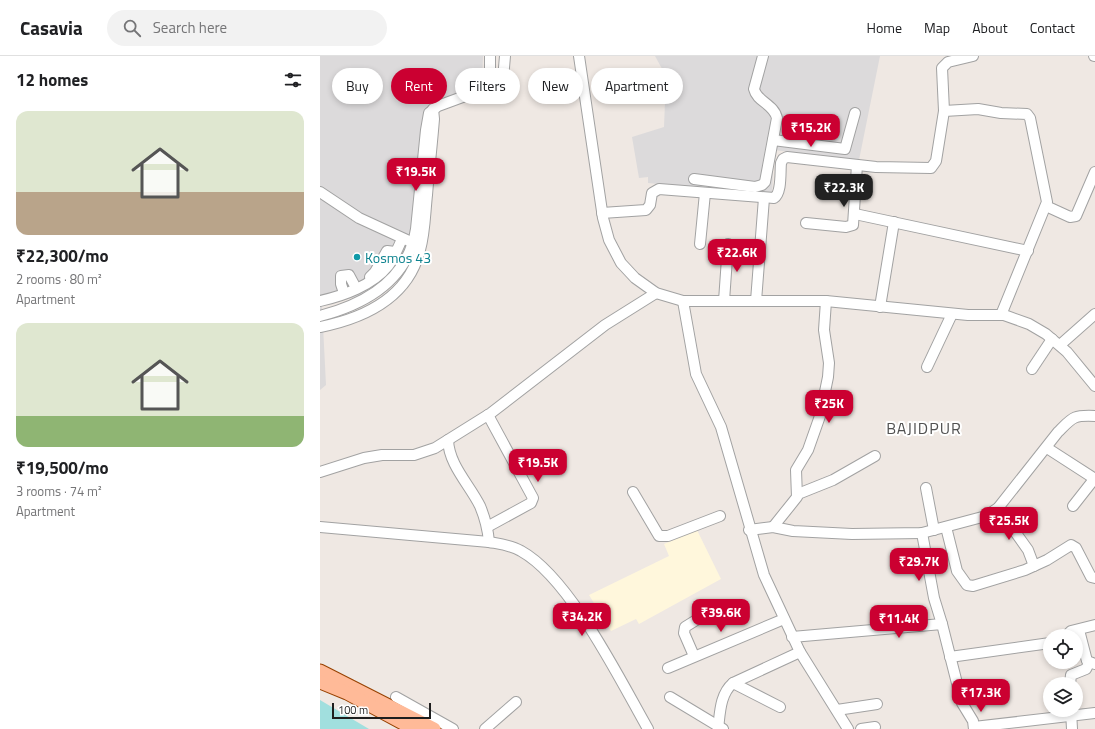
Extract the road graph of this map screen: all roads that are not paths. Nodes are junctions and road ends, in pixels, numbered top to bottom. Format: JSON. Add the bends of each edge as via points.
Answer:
{"nodes":[{"id":1,"x":488,"y":56,"type":"edge"},
{"id":2,"x":505,"y":56,"type":"edge"},
{"id":3,"x":579,"y":56,"type":"edge"},
{"id":4,"x":762,"y":56,"type":"edge"},
{"id":5,"x":973,"y":56,"type":"edge"},
{"id":6,"x":489,"y":68,"type":"edge"},
{"id":7,"x":504,"y":68,"type":"edge"},
{"id":8,"x":455,"y":100,"type":"edge"},
{"id":9,"x":433,"y":109,"type":"junction"},
{"id":10,"x":944,"y":111,"type":"junction"},
{"id":11,"x":855,"y":113,"type":"dead end"},
{"id":12,"x":773,"y":140,"type":"junction"},
{"id":13,"x":857,"y":165,"type":"junction"},
{"id":14,"x":1095,"y":172,"type":"edge"},
{"id":15,"x":694,"y":179,"type":"dead end"},
{"id":16,"x":320,"y":192,"type":"edge"},
{"id":17,"x":705,"y":193,"type":"junction"},
{"id":18,"x":764,"y":198,"type":"junction"},
{"id":19,"x":1046,"y":206,"type":"junction"},
{"id":20,"x":602,"y":213,"type":"junction"},
{"id":21,"x":855,"y":214,"type":"junction"},
{"id":22,"x":894,"y":222,"type":"junction"},
{"id":23,"x":806,"y":223,"type":"dead end"},
{"id":24,"x":402,"y":239,"type":"junction"},
{"id":25,"x":414,"y":242,"type":"junction"},
{"id":26,"x":700,"y":244,"type":"dead end"},
{"id":27,"x":728,"y":244,"type":"dead end"},
{"id":28,"x":1028,"y":251,"type":"junction"},
{"id":29,"x":357,"y":284,"type":"junction"},
{"id":30,"x":344,"y":293,"type":"junction"},
{"id":31,"x":656,"y":293,"type":"junction"},
{"id":32,"x":320,"y":301,"type":"edge"},
{"id":33,"x":683,"y":301,"type":"junction"},
{"id":34,"x":724,"y":301,"type":"junction"},
{"id":35,"x":756,"y":301,"type":"junction"},
{"id":36,"x":826,"y":301,"type":"junction"},
{"id":37,"x":880,"y":307,"type":"junction"},
{"id":38,"x":952,"y":314,"type":"junction"},
{"id":39,"x":1095,"y":314,"type":"edge"},
{"id":40,"x":1001,"y":315,"type":"junction"},
{"id":41,"x":320,"y":316,"type":"edge"},
{"id":42,"x":320,"y":327,"type":"edge"},
{"id":43,"x":1056,"y":342,"type":"junction"},
{"id":44,"x":927,"y":367,"type":"dead end"},
{"id":45,"x":1032,"y":369,"type":"dead end"},
{"id":46,"x":1094,"y":384,"type":"edge"},
{"id":47,"x":488,"y":415,"type":"junction"},
{"id":48,"x":1095,"y":416,"type":"edge"},
{"id":49,"x":448,"y":440,"type":"junction"},
{"id":50,"x":1047,"y":448,"type":"junction"},
{"id":51,"x":875,"y":456,"type":"dead end"},
{"id":52,"x":320,"y":472,"type":"edge"},
{"id":53,"x":1095,"y":479,"type":"edge"},
{"id":54,"x":926,"y":488,"type":"dead end"},
{"id":55,"x":633,"y":492,"type":"dead end"},
{"id":56,"x":798,"y":494,"type":"junction"},
{"id":57,"x":1073,"y":506,"type":"dead end"},
{"id":58,"x":998,"y":508,"type":"junction"},
{"id":59,"x":720,"y":516,"type":"dead end"},
{"id":60,"x":320,"y":527,"type":"edge"},
{"id":61,"x":487,"y":527,"type":"junction"},
{"id":62,"x":773,"y":527,"type":"junction"},
{"id":63,"x":946,"y":527,"type":"junction"},
{"id":64,"x":749,"y":530,"type":"junction"},
{"id":65,"x":934,"y":530,"type":"junction"},
{"id":66,"x":922,"y":533,"type":"junction"},
{"id":67,"x":489,"y":542,"type":"junction"},
{"id":68,"x":1034,"y":566,"type":"junction"},
{"id":69,"x":1095,"y":578,"type":"edge"},
{"id":70,"x":706,"y":614,"type":"dead end"},
{"id":71,"x":784,"y":619,"type":"junction"},
{"id":72,"x":942,"y":624,"type":"junction"},
{"id":73,"x":1095,"y":625,"type":"edge"},
{"id":74,"x":1082,"y":629,"type":"edge"},
{"id":75,"x":792,"y":637,"type":"junction"},
{"id":76,"x":1083,"y":640,"type":"edge"},
{"id":77,"x":1043,"y":644,"type":"edge"},
{"id":78,"x":800,"y":652,"type":"junction"},
{"id":79,"x":694,"y":656,"type":"junction"},
{"id":80,"x":950,"y":657,"type":"junction"},
{"id":81,"x":1092,"y":663,"type":"edge"},
{"id":82,"x":668,"y":668,"type":"dead end"},
{"id":83,"x":320,"y":671,"type":"edge"},
{"id":84,"x":1071,"y":677,"type":"edge"},
{"id":85,"x":320,"y":682,"type":"edge"},
{"id":86,"x":734,"y":683,"type":"junction"},
{"id":87,"x":396,"y":697,"type":"dead end"},
{"id":88,"x":670,"y":697,"type":"dead end"},
{"id":89,"x":516,"y":702,"type":"dead end"},
{"id":90,"x":877,"y":704,"type":"dead end"},
{"id":91,"x":780,"y":707,"type":"dead end"},
{"id":92,"x":837,"y":710,"type":"junction"},
{"id":93,"x":1083,"y":713,"type":"edge"},
{"id":94,"x":1095,"y":713,"type":"edge"},
{"id":95,"x":1050,"y":717,"type":"edge"},
{"id":96,"x":1071,"y":717,"type":"edge"},
{"id":97,"x":1003,"y":726,"type":"edge"},
{"id":98,"x":875,"y":727,"type":"dead end"},
{"id":99,"x":719,"y":728,"type":"edge"},
{"id":100,"x":974,"y":728,"type":"edge"},
{"id":101,"x":414,"y":729,"type":"edge"},
{"id":102,"x":434,"y":729,"type":"edge"},
{"id":103,"x":453,"y":729,"type":"edge"},
{"id":104,"x":486,"y":729,"type":"edge"},
{"id":105,"x":648,"y":729,"type":"edge"},
{"id":106,"x":848,"y":729,"type":"edge"},
{"id":107,"x":861,"y":729,"type":"edge"},
{"id":108,"x":1072,"y":729,"type":"edge"}],
"edges":[{"from":1,"to":6,"type":"street"},
{"from":2,"to":7,"type":"street"},
{"from":3,"to":20,"type":"street"},
{"from":4,"to":12,"type":"street","via":[[754,88],[755,94],[776,113]]},
{"from":5,"to":10,"type":"street","via":[[948,62],[942,68]]},
{"from":8,"to":9,"type":"street"},
{"from":9,"to":25,"type":"street","via":[[428,116],[426,130]]},
{"from":9,"to":42,"type":"street","via":[[423,238],[416,264],[401,288],[388,301],[340,323]]},
{"from":10,"to":13,"type":"street","via":[[936,161],[931,168]]},
{"from":10,"to":19,"type":"street","via":[[978,109],[1001,114],[1029,115],[1047,198]]},
{"from":11,"to":12,"type":"street","via":[[845,149]]},
{"from":12,"to":15,"type":"street","via":[[765,182],[762,185],[755,187]]},
{"from":13,"to":18,"type":"street","via":[[787,157],[781,164],[777,196]]},
{"from":13,"to":21,"type":"street"},
{"from":14,"to":19,"type":"street","via":[[1076,216],[1070,217]]},
{"from":16,"to":24,"type":"street","via":[[359,218]]},
{"from":17,"to":18,"type":"street"},
{"from":17,"to":20,"type":"street","via":[[659,188],[652,193],[650,205],[646,210]]},
{"from":17,"to":26,"type":"street"},
{"from":18,"to":35,"type":"street"},
{"from":19,"to":28,"type":"street"},
{"from":20,"to":31,"type":"street","via":[[610,240],[621,263],[635,278]]},
{"from":21,"to":22,"type":"street"},
{"from":21,"to":23,"type":"street","via":[[851,227]]},
{"from":22,"to":28,"type":"street"},
{"from":22,"to":37,"type":"street"},
{"from":24,"to":25,"type":"street"},
{"from":24,"to":29,"type":"street","via":[[395,252],[387,251],[373,274]]},
{"from":25,"to":41,"type":"street","via":[[408,258],[378,292],[360,302]]},
{"from":27,"to":34,"type":"street"},
{"from":28,"to":40,"type":"street"},
{"from":29,"to":30,"type":"street"},
{"from":29,"to":30,"type":"street","via":[[351,277],[341,276]]},
{"from":30,"to":32,"type":"street"},
{"from":31,"to":33,"type":"street"},
{"from":31,"to":47,"type":"street","via":[[605,325]]},
{"from":33,"to":34,"type":"street"},
{"from":33,"to":64,"type":"street","via":[[696,374],[721,427]]},
{"from":34,"to":35,"type":"street"},
{"from":35,"to":36,"type":"street"},
{"from":36,"to":37,"type":"street"},
{"from":36,"to":56,"type":"street","via":[[824,330],[828,376],[820,416],[808,450],[796,470]]},
{"from":37,"to":38,"type":"street"},
{"from":38,"to":40,"type":"street"},
{"from":38,"to":44,"type":"street"},
{"from":39,"to":43,"type":"street"},
{"from":40,"to":43,"type":"street","via":[[1032,326]]},
{"from":43,"to":45,"type":"street"},
{"from":43,"to":46,"type":"street"},
{"from":47,"to":49,"type":"street"},
{"from":47,"to":61,"type":"street","via":[[533,498],[531,503]]},
{"from":48,"to":50,"type":"street","via":[[1075,417],[1058,432]]},
{"from":49,"to":52,"type":"street","via":[[425,453],[364,458]]},
{"from":49,"to":61,"type":"street","via":[[449,455],[481,508]]},
{"from":50,"to":53,"type":"street"},
{"from":50,"to":58,"type":"street"},
{"from":51,"to":56,"type":"street","via":[[833,480]]},
{"from":53,"to":57,"type":"street"},
{"from":54,"to":65,"type":"street"},
{"from":55,"to":59,"type":"street","via":[[659,536],[668,536]]},
{"from":56,"to":62,"type":"street"},
{"from":58,"to":63,"type":"street","via":[[986,516]]},
{"from":58,"to":68,"type":"street","via":[[1028,550]]},
{"from":60,"to":67,"type":"street"},
{"from":61,"to":67,"type":"street"},
{"from":62,"to":64,"type":"street"},
{"from":62,"to":66,"type":"street","via":[[793,531],[852,534]]},
{"from":63,"to":65,"type":"street"},
{"from":63,"to":68,"type":"street","via":[[958,571],[966,585],[973,586]]},
{"from":64,"to":71,"type":"street","via":[[764,575]]},
{"from":65,"to":66,"type":"street"},
{"from":66,"to":72,"type":"street","via":[[934,598]]},
{"from":67,"to":105,"type":"street","via":[[512,546],[522,551],[544,569],[565,593],[589,628]]},
{"from":68,"to":69,"type":"street","via":[[1072,545],[1091,577]]},
{"from":70,"to":79,"type":"street","via":[[685,627],[684,633]]},
{"from":71,"to":75,"type":"street"},
{"from":71,"to":79,"type":"street"},
{"from":72,"to":75,"type":"street"},
{"from":72,"to":80,"type":"street"},
{"from":73,"to":74,"type":"street"},
{"from":75,"to":78,"type":"street"},
{"from":76,"to":81,"type":"street"},
{"from":77,"to":80,"type":"street"},
{"from":78,"to":86,"type":"street"},
{"from":78,"to":92,"type":"street"},
{"from":79,"to":82,"type":"street"},
{"from":80,"to":100,"type":"street","via":[[962,703]]},
{"from":81,"to":84,"type":"street"},
{"from":83,"to":102,"type":"main road"},
{"from":85,"to":101,"type":"main road","via":[[347,693]]},
{"from":86,"to":91,"type":"street"},
{"from":86,"to":99,"type":"street","via":[[723,696]]},
{"from":87,"to":103,"type":"street"},
{"from":88,"to":99,"type":"street"},
{"from":89,"to":104,"type":"street"},
{"from":90,"to":92,"type":"street"},
{"from":92,"to":106,"type":"street"},
{"from":93,"to":94,"type":"street"},
{"from":95,"to":97,"type":"street"},
{"from":96,"to":108,"type":"street"},
{"from":97,"to":100,"type":"street"},
{"from":98,"to":107,"type":"street"}]}
